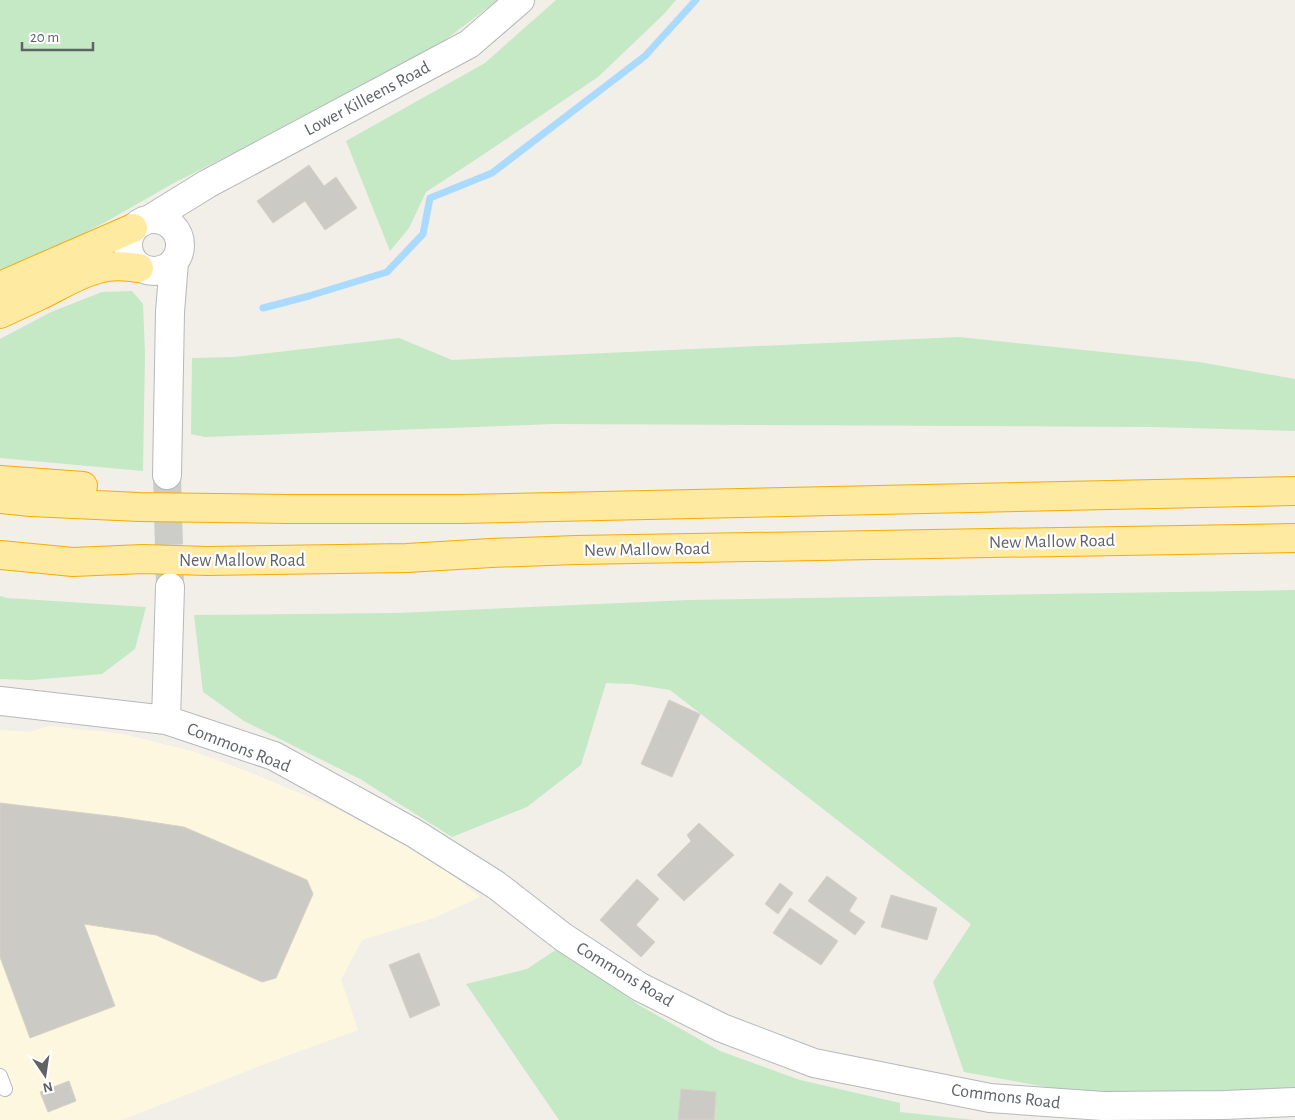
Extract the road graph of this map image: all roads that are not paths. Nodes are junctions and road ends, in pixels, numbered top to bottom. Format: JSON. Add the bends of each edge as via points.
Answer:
{"nodes":[{"id":1,"x":520,"y":0,"type":"edge"},
{"id":2,"x":207,"y":184,"type":"junction"},
{"id":3,"x":142,"y":223,"type":"junction"},
{"id":4,"x":178,"y":234,"type":"junction"},
{"id":5,"x":174,"y":262,"type":"junction"},
{"id":6,"x":144,"y":269,"type":"junction"},
{"id":7,"x":0,"y":286,"type":"edge"},
{"id":8,"x":170,"y":312,"type":"junction"},
{"id":9,"x":0,"y":314,"type":"edge"},
{"id":10,"x":167,"y":475,"type":"tunnel mouth"},
{"id":11,"x":0,"y":480,"type":"edge"},
{"id":12,"x":1295,"y":490,"type":"edge"},
{"id":13,"x":0,"y":498,"type":"edge"},
{"id":14,"x":287,"y":509,"type":"junction"},
{"id":15,"x":1295,"y":538,"type":"edge"},
{"id":16,"x":0,"y":556,"type":"edge"},
{"id":17,"x":170,"y":587,"type":"tunnel mouth"},
{"id":18,"x":0,"y":701,"type":"edge"},
{"id":19,"x":166,"y":720,"type":"junction"},
{"id":20,"x":1295,"y":1102,"type":"edge"}],
"edges":[{"from":1,"to":2,"type":"street","name":"Lower Killeens Road","via":[[469,44]]},
{"from":2,"to":3,"type":"street","name":"Lower Killeens Road"},
{"from":2,"to":4,"type":"street"},
{"from":3,"to":4,"type":"street","via":[[162,220],[172,225]]},
{"from":3,"to":6,"type":"street","via":[[128,238],[127,250],[131,260]]},
{"from":3,"to":7,"type":"highway"},
{"from":4,"to":5,"type":"street","via":[[179,254]]},
{"from":5,"to":6,"type":"street","via":[[158,271]]},
{"from":5,"to":8,"type":"street"},
{"from":6,"to":8,"type":"street"},
{"from":6,"to":9,"type":"highway","via":[[123,266],[91,272]]},
{"from":8,"to":10,"type":"street"},
{"from":11,"to":14,"type":"highway","via":[[190,496]]},
{"from":12,"to":14,"type":"highway","via":[[461,509]]},
{"from":13,"to":14,"type":"highway","via":[[138,507]]},
{"from":15,"to":16,"type":"highway","name":"New Mallow Road","via":[[576,550],[289,560],[73,562]]},
{"from":17,"to":19,"type":"street"},
{"from":18,"to":19,"type":"street","name":"Commons Road"},
{"from":19,"to":20,"type":"street","name":"Commons Road","via":[[274,756],[414,833],[496,885],[563,937],[640,987],[722,1028],[814,1064],[990,1098],[1103,1106]]}]}
